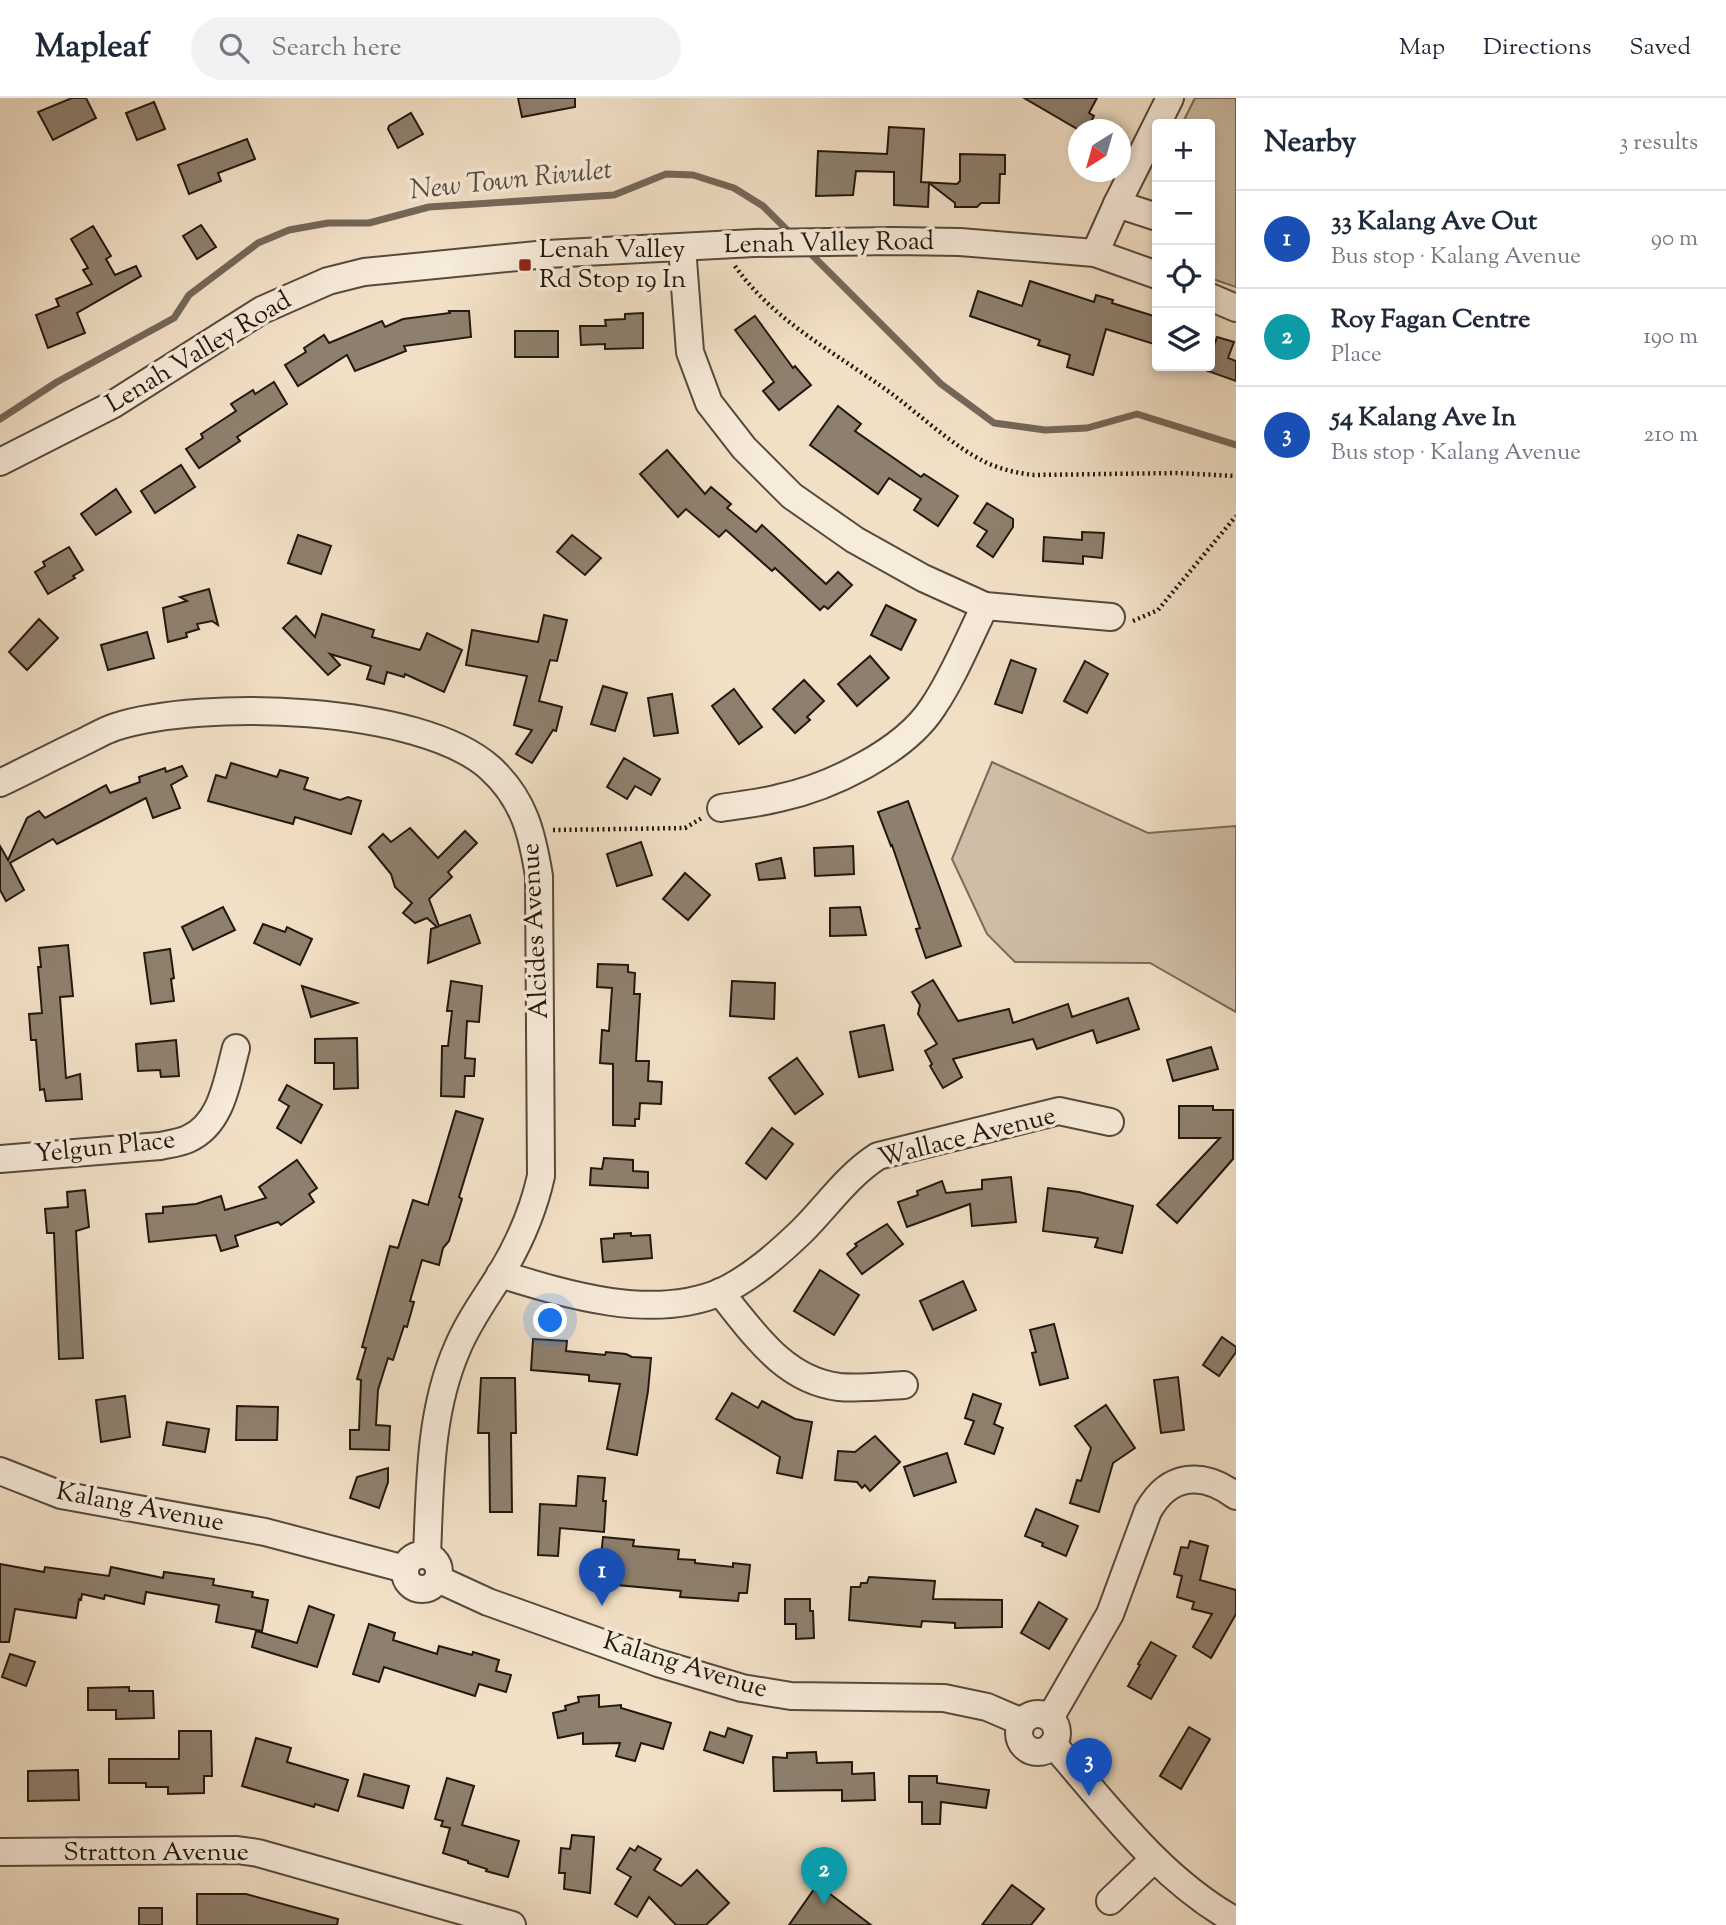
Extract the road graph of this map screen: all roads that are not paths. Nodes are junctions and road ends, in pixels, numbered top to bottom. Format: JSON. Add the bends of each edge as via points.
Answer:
{"nodes":[{"id":1,"x":1170,"y":98,"type":"edge"},
{"id":2,"x":1117,"y":204,"type":"junction"},
{"id":3,"x":1152,"y":215,"type":"edge"},
{"id":4,"x":682,"y":247,"type":"junction"},
{"id":5,"x":1095,"y":253,"type":"junction"},
{"id":6,"x":1152,"y":273,"type":"edge"},
{"id":7,"x":1215,"y":299,"type":"edge"},
{"id":8,"x":1236,"y":308,"type":"edge"},
{"id":9,"x":0,"y":462,"type":"edge"},
{"id":10,"x":985,"y":606,"type":"junction"},
{"id":11,"x":1111,"y":617,"type":"road end"},
{"id":12,"x":0,"y":783,"type":"edge"},
{"id":13,"x":721,"y":808,"type":"road end"},
{"id":14,"x":236,"y":1048,"type":"dead end"},
{"id":15,"x":1110,"y":1122,"type":"dead end"},
{"id":16,"x":0,"y":1159,"type":"edge"},
{"id":17,"x":500,"y":1274,"type":"junction"},
{"id":18,"x":720,"y":1292,"type":"junction"},
{"id":19,"x":904,"y":1385,"type":"dead end"},
{"id":20,"x":0,"y":1471,"type":"edge"},
{"id":21,"x":1236,"y":1496,"type":"edge"},
{"id":22,"x":433,"y":1567,"type":"junction"},
{"id":23,"x":1052,"y":1731,"type":"junction"},
{"id":24,"x":0,"y":1852,"type":"edge"},
{"id":25,"x":1154,"y":1858,"type":"junction"},
{"id":26,"x":1110,"y":1901,"type":"dead end"},
{"id":27,"x":1236,"y":1921,"type":"edge"},
{"id":28,"x":512,"y":1925,"type":"edge"}],
"edges":[{"from":1,"to":2,"type":"street"},
{"from":2,"to":3,"type":"street"},
{"from":2,"to":5,"type":"street"},
{"from":4,"to":5,"type":"street","name":"Lenah Valley Road","via":[[960,242]]},
{"from":4,"to":9,"type":"street","name":"Lenah Valley Road","via":[[458,261],[328,281],[262,310],[112,405]]},
{"from":4,"to":10,"type":"street","via":[[690,352],[709,403],[744,448],[792,496],[855,540]]},
{"from":5,"to":6,"type":"street","name":"Lenah Valley Road"},
{"from":7,"to":8,"type":"street"},
{"from":10,"to":11,"type":"street"},
{"from":10,"to":13,"type":"street","via":[[932,709],[896,745],[808,789]]},
{"from":12,"to":17,"type":"street","name":"Alcides Avenue","via":[[114,727],[195,713],[328,716],[382,723],[442,740],[491,768],[517,799],[531,830],[539,876],[541,1176],[522,1236]]},
{"from":14,"to":16,"type":"street","name":"Yelgun Place","via":[[214,1116],[201,1132],[186,1140]]},
{"from":15,"to":18,"type":"street","name":"Wallace Avenue","via":[[1059,1111],[878,1156],[863,1165],[778,1252]]},
{"from":17,"to":18,"type":"street","name":"Wallace Avenue","via":[[553,1290],[629,1303],[661,1304]]},
{"from":17,"to":22,"type":"street","name":"Alcides Avenue","via":[[472,1316],[443,1392],[434,1441]]},
{"from":18,"to":19,"type":"street","via":[[769,1350],[803,1377],[842,1387]]},
{"from":20,"to":22,"type":"street","name":"Kalang Avenue","via":[[61,1494],[265,1532],[405,1569],[406,1580],[414,1588],[435,1584]]},
{"from":21,"to":23,"type":"street","via":[[1213,1482],[1187,1479],[1163,1489],[1154,1499],[1110,1614]]},
{"from":22,"to":23,"type":"street","name":"Kalang Avenue","via":[[488,1601],[742,1688],[791,1696],[944,1698],[987,1707],[1022,1722],[1035,1714]]},
{"from":23,"to":25,"type":"street"},
{"from":24,"to":28,"type":"street","name":"Stratton Avenue","via":[[237,1850]]},
{"from":25,"to":26,"type":"street"},
{"from":25,"to":27,"type":"street"}]}
